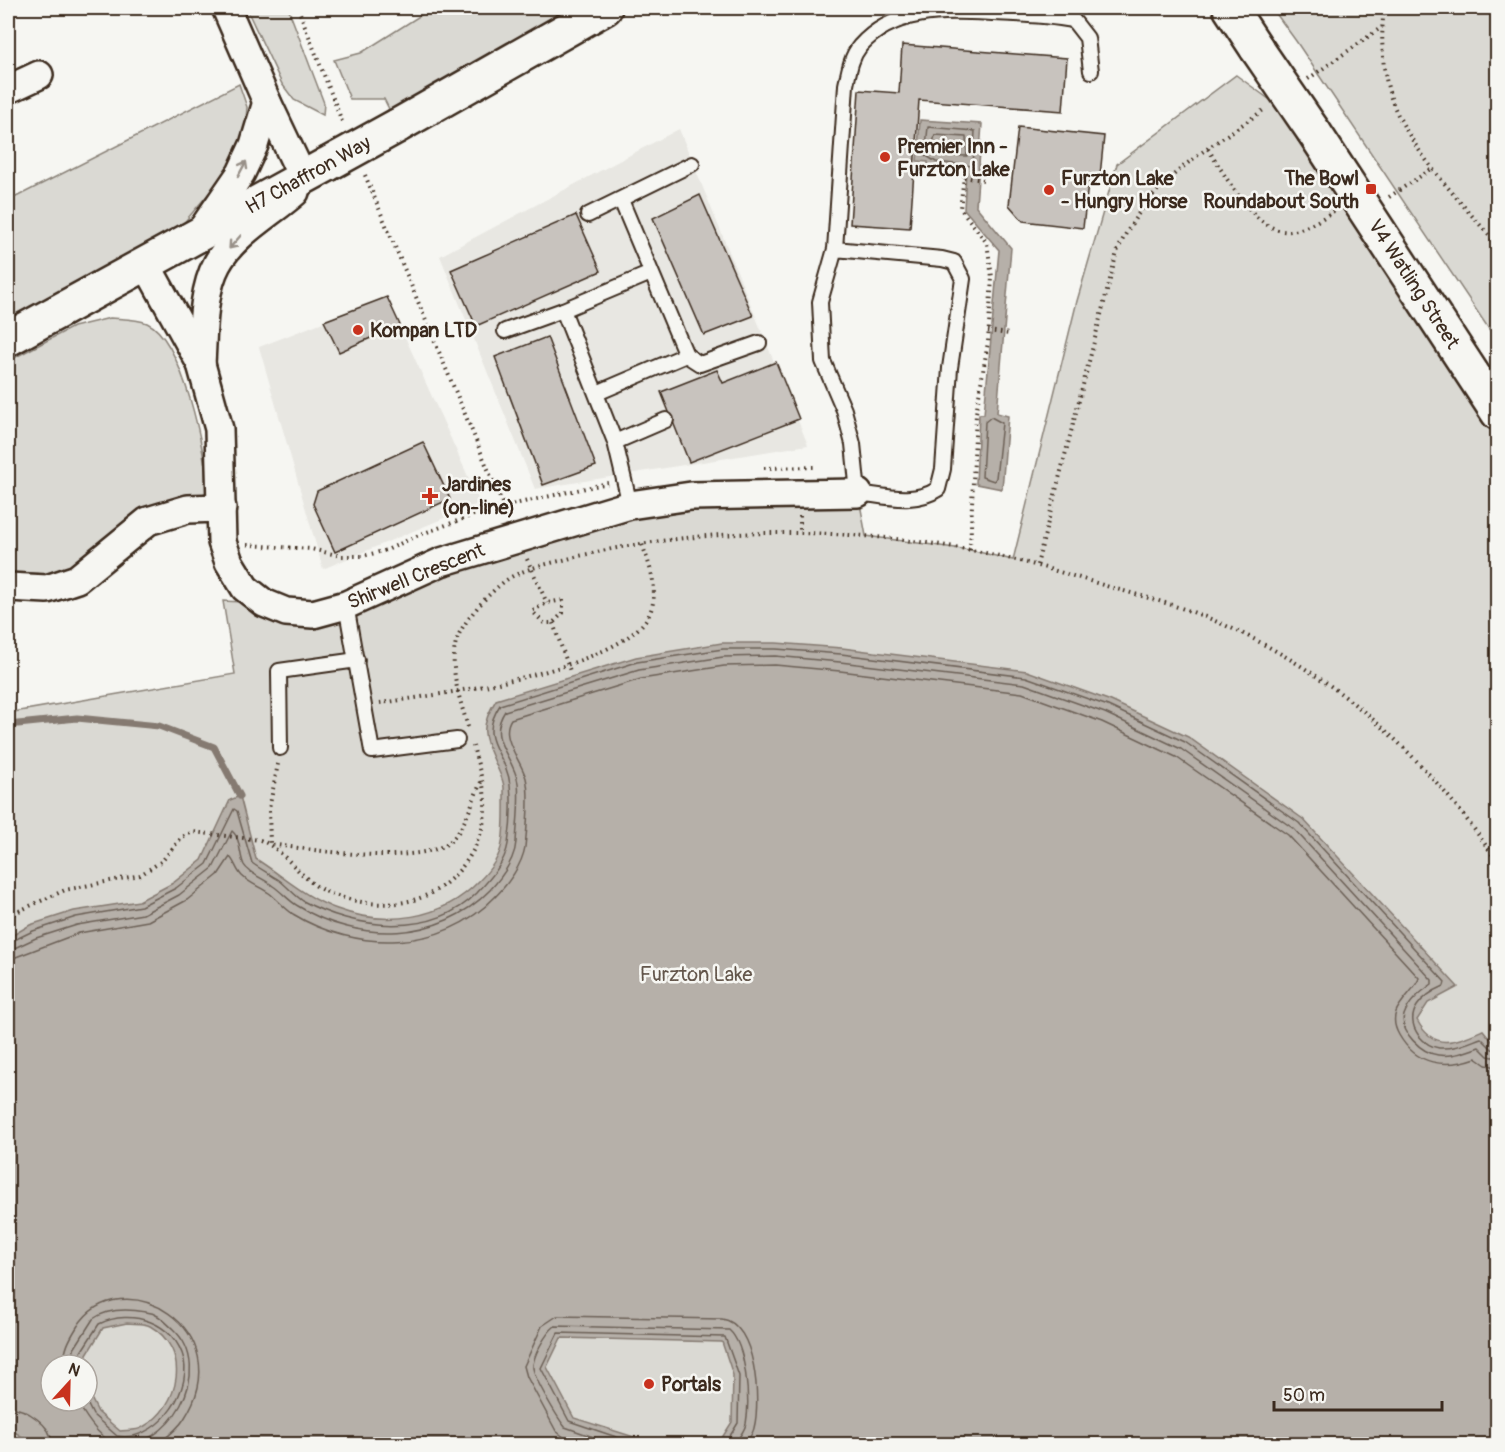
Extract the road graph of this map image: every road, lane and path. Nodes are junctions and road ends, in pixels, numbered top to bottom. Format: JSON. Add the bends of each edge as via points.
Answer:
{"nodes":[{"id":1,"x":226,"y":8,"type":"edge"},
{"id":2,"x":298,"y":8,"type":"edge"},
{"id":3,"x":605,"y":8,"type":"edge"},
{"id":4,"x":1230,"y":8,"type":"edge"},
{"id":5,"x":1384,"y":8,"type":"edge"},
{"id":6,"x":1382,"y":27,"type":"junction"},
{"id":7,"x":1090,"y":71,"type":"dead end"},
{"id":8,"x":39,"y":75,"type":"dead end"},
{"id":9,"x":1304,"y":81,"type":"dead end"},
{"id":10,"x":8,"y":84,"type":"edge"},
{"id":11,"x":267,"y":102,"type":"junction"},
{"id":12,"x":1266,"y":108,"type":"dead end"},
{"id":13,"x":345,"y":129,"type":"dead end"},
{"id":14,"x":1208,"y":148,"type":"junction"},
{"id":15,"x":692,"y":164,"type":"dead end"},
{"id":16,"x":1433,"y":168,"type":"junction"},
{"id":17,"x":363,"y":170,"type":"dead end"},
{"id":18,"x":316,"y":171,"type":"junction"},
{"id":19,"x":983,"y":180,"type":"dead end"},
{"id":20,"x":1371,"y":198,"type":"junction"},
{"id":21,"x":621,"y":200,"type":"junction"},
{"id":22,"x":588,"y":215,"type":"dead end"},
{"id":23,"x":199,"y":236,"type":"junction"},
{"id":24,"x":1497,"y":246,"type":"edge"},
{"id":25,"x":835,"y":249,"type":"junction"},
{"id":26,"x":146,"y":264,"type":"junction"},
{"id":27,"x":651,"y":273,"type":"junction"},
{"id":28,"x":563,"y":310,"type":"junction"},
{"id":29,"x":505,"y":331,"type":"dead end"},
{"id":30,"x":988,"y":331,"type":"junction"},
{"id":31,"x":1009,"y":334,"type":"dead end"},
{"id":32,"x":8,"y":339,"type":"edge"},
{"id":33,"x":759,"y":343,"type":"dead end"},
{"id":34,"x":686,"y":356,"type":"junction"},
{"id":35,"x":201,"y":364,"type":"junction"},
{"id":36,"x":597,"y":393,"type":"junction"},
{"id":37,"x":1497,"y":413,"type":"edge"},
{"id":38,"x":666,"y":420,"type":"dead end"},
{"id":39,"x":615,"y":442,"type":"junction"},
{"id":40,"x":858,"y":493,"type":"junction"},
{"id":41,"x":630,"y":505,"type":"junction"},
{"id":42,"x":222,"y":508,"type":"junction"},
{"id":43,"x":517,"y":538,"type":"junction"},
{"id":44,"x":642,"y":544,"type":"junction"},
{"id":45,"x":970,"y":550,"type":"junction"},
{"id":46,"x":1037,"y":565,"type":"junction"},
{"id":47,"x":532,"y":568,"type":"junction"},
{"id":48,"x":8,"y":586,"type":"edge"},
{"id":49,"x":547,"y":603,"type":"junction"},
{"id":50,"x":346,"y":605,"type":"junction"},
{"id":51,"x":553,"y":623,"type":"junction"},
{"id":52,"x":357,"y":660,"type":"junction"},
{"id":53,"x":567,"y":663,"type":"junction"},
{"id":54,"x":570,"y":671,"type":"dead end"},
{"id":55,"x":458,"y":693,"type":"junction"},
{"id":56,"x":366,"y":705,"type":"junction"},
{"id":57,"x":457,"y":740,"type":"dead end"},
{"id":58,"x":280,"y":748,"type":"joint"},
{"id":59,"x":481,"y":781,"type":"junction"},
{"id":60,"x":270,"y":844,"type":"junction"},
{"id":61,"x":1497,"y":863,"type":"edge"},
{"id":62,"x":8,"y":916,"type":"edge"}],
"edges":[{"from":1,"to":11,"type":"street"},
{"from":2,"to":13,"type":"path"},
{"from":3,"to":18,"type":"street","name":"H7 Chaffron Way","bridge":true},
{"from":4,"to":20,"type":"street","name":"V4 Watling Street","bridge":true,"via":[[1314,132]]},
{"from":5,"to":6,"type":"path"},
{"from":6,"to":9,"type":"path"},
{"from":6,"to":16,"type":"path","via":[[1384,67],[1398,116]]},
{"from":7,"to":25,"type":"lane","via":[[1087,38],[1073,20],[1048,15],[939,11],[903,19],[876,32],[859,47],[846,85]]},
{"from":8,"to":10,"type":"street","via":[[9,89]]},
{"from":11,"to":18,"type":"street"},
{"from":23,"to":11,"type":"street","one_way":true,"via":[[241,173]]},
{"from":12,"to":14,"type":"path"},
{"from":14,"to":20,"type":"path","via":[[1247,206],[1265,225],[1277,230],[1305,227]]},
{"from":14,"to":46,"type":"path","via":[[1167,178],[1143,204],[1117,252]]},
{"from":15,"to":21,"type":"lane"},
{"from":16,"to":20,"type":"path"},
{"from":16,"to":24,"type":"path"},
{"from":17,"to":43,"type":"path"},
{"from":18,"to":23,"type":"street","name":"H7 Chaffron Way"},
{"from":18,"to":35,"type":"street","name":"Shirwell Crescent","one_way":true,"via":[[243,234],[217,264],[204,308]]},
{"from":19,"to":30,"type":"path","via":[[964,177],[960,208],[987,243],[992,278]]},
{"from":20,"to":37,"type":"street","name":"V4 Watling Street"},
{"from":21,"to":22,"type":"lane"},
{"from":21,"to":27,"type":"lane"},
{"from":23,"to":26,"type":"street","name":"H7 Chaffron Way"},
{"from":25,"to":40,"type":"lane","via":[[820,302],[823,361],[844,410],[853,444]]},
{"from":25,"to":40,"type":"lane","via":[[942,259],[954,262],[963,279],[938,489],[926,497],[907,499]]},
{"from":26,"to":32,"type":"street","name":"H7 Chaffron Way"},
{"from":26,"to":35,"type":"street","name":"Shirwell Crescent"},
{"from":27,"to":28,"type":"lane"},
{"from":27,"to":34,"type":"lane"},
{"from":28,"to":29,"type":"lane"},
{"from":28,"to":36,"type":"lane"},
{"from":30,"to":31,"type":"path"},
{"from":30,"to":45,"type":"path","via":[[976,413]]},
{"from":33,"to":34,"type":"lane","via":[[700,364]]},
{"from":34,"to":36,"type":"lane"},
{"from":35,"to":42,"type":"street","name":"Shirwell Crescent","via":[[219,429]]},
{"from":36,"to":39,"type":"lane"},
{"from":38,"to":39,"type":"lane"},
{"from":39,"to":41,"type":"lane"},
{"from":40,"to":41,"type":"street","name":"Shirwell Crescent","via":[[691,496]]},
{"from":41,"to":43,"type":"street","name":"Shirwell Crescent"},
{"from":42,"to":48,"type":"street","via":[[188,509],[148,521],[77,579],[47,589]]},
{"from":42,"to":50,"type":"street","name":"Shirwell Crescent","via":[[222,542],[244,588],[264,603],[286,612],[313,614]]},
{"from":43,"to":47,"type":"path"},
{"from":43,"to":50,"type":"street","name":"Shirwell Crescent","via":[[441,562]]},
{"from":44,"to":45,"type":"path","via":[[800,533],[865,536]]},
{"from":44,"to":47,"type":"path"},
{"from":44,"to":53,"type":"path","via":[[654,588],[650,614],[612,647]]},
{"from":45,"to":46,"type":"path"},
{"from":46,"to":61,"type":"path","via":[[1221,623],[1296,663],[1350,699],[1430,772]]},
{"from":47,"to":49,"type":"path"},
{"from":47,"to":55,"type":"path","via":[[505,580],[459,633],[454,650]]},
{"from":49,"to":51,"type":"path","via":[[532,611],[544,623]]},
{"from":49,"to":51,"type":"path","via":[[563,600],[565,604],[560,618]]},
{"from":50,"to":52,"type":"lane"},
{"from":51,"to":53,"type":"path"},
{"from":52,"to":56,"type":"lane"},
{"from":52,"to":58,"type":"lane","via":[[279,671]]},
{"from":53,"to":54,"type":"path"},
{"from":53,"to":55,"type":"path"},
{"from":55,"to":56,"type":"path"},
{"from":55,"to":59,"type":"path"},
{"from":56,"to":57,"type":"lane","via":[[372,751]]},
{"from":58,"to":60,"type":"path","via":[[269,809]]},
{"from":59,"to":60,"type":"path","via":[[457,834],[445,845],[381,854]]},
{"from":59,"to":60,"type":"path","via":[[485,811],[480,839],[466,862],[442,886],[411,901],[365,903],[332,894],[311,885]]},
{"from":60,"to":62,"type":"path","via":[[193,832],[182,837],[162,861],[140,875],[65,890]]}]}
